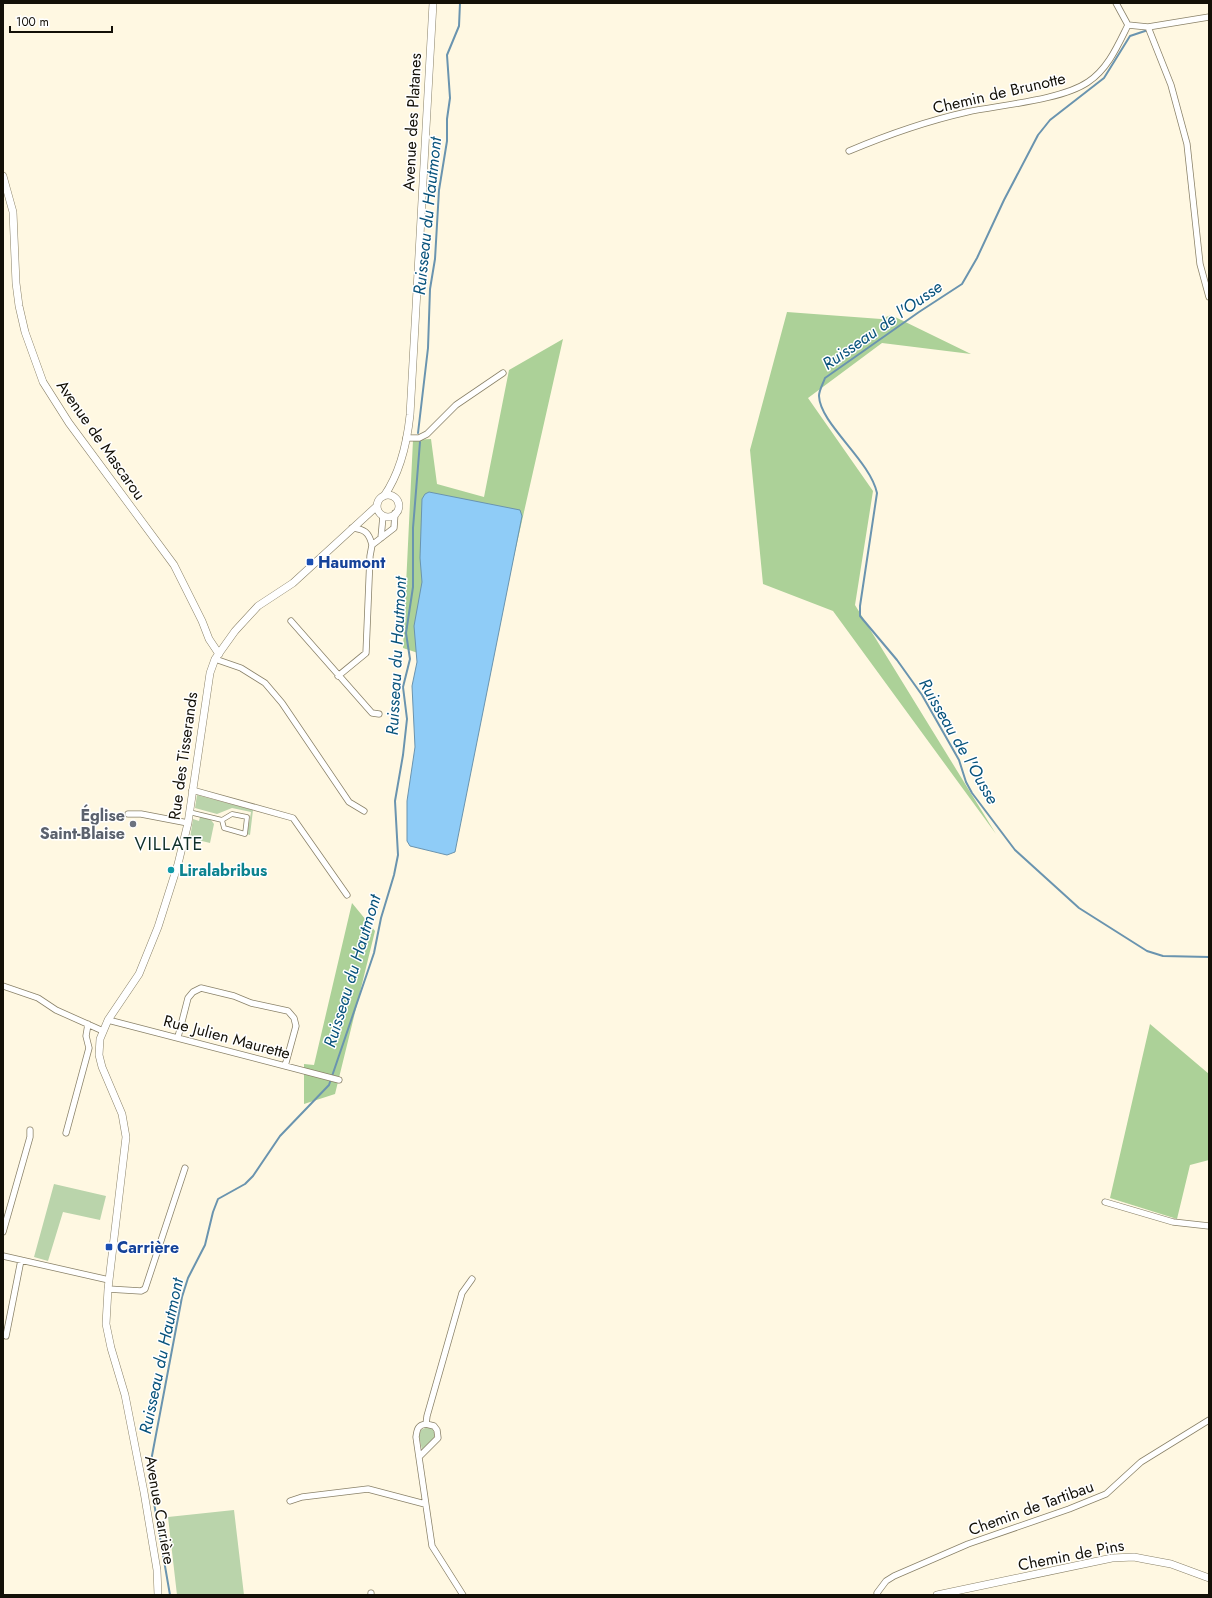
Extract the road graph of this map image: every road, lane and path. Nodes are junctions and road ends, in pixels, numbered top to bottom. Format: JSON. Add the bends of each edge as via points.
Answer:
{"nodes":[{"id":1,"x":433,"y":3,"type":"edge"},
{"id":2,"x":1116,"y":3,"type":"edge"},
{"id":3,"x":1209,"y":17,"type":"edge"},
{"id":4,"x":1128,"y":25,"type":"junction"},
{"id":5,"x":1148,"y":27,"type":"junction"},
{"id":6,"x":849,"y":151,"type":"dead end"},
{"id":7,"x":3,"y":176,"type":"edge"},
{"id":8,"x":1209,"y":297,"type":"edge"},
{"id":9,"x":503,"y":373,"type":"dead end"},
{"id":10,"x":406,"y":438,"type":"junction"},
{"id":11,"x":394,"y":481,"type":"junction"},
{"id":12,"x":384,"y":496,"type":"junction"},
{"id":13,"x":396,"y":499,"type":"junction"},
{"id":14,"x":377,"y":506,"type":"junction"},
{"id":15,"x":395,"y":513,"type":"junction"},
{"id":16,"x":382,"y":515,"type":"junction"},
{"id":17,"x":363,"y":519,"type":"junction"},
{"id":18,"x":352,"y":528,"type":"junction"},
{"id":19,"x":381,"y":538,"type":"junction"},
{"id":20,"x":372,"y":545,"type":"junction"},
{"id":21,"x":291,"y":621,"type":"dead end"},
{"id":22,"x":217,"y":656,"type":"junction"},
{"id":23,"x":338,"y":676,"type":"junction"},
{"id":24,"x":379,"y":714,"type":"dead end"},
{"id":25,"x":192,"y":790,"type":"junction"},
{"id":26,"x":364,"y":811,"type":"dead end"},
{"id":27,"x":189,"y":812,"type":"junction"},
{"id":28,"x":128,"y":814,"type":"dead end"},
{"id":29,"x":222,"y":820,"type":"junction"},
{"id":30,"x":188,"y":823,"type":"junction"},
{"id":31,"x":347,"y":895,"type":"dead end"},
{"id":32,"x":3,"y":986,"type":"edge"},
{"id":33,"x":108,"y":1020,"type":"junction"},
{"id":34,"x":88,"y":1024,"type":"junction"},
{"id":35,"x":103,"y":1031,"type":"junction"},
{"id":36,"x":178,"y":1037,"type":"junction"},
{"id":37,"x":285,"y":1066,"type":"junction"},
{"id":38,"x":339,"y":1080,"type":"dead end"},
{"id":39,"x":30,"y":1130,"type":"dead end"},
{"id":40,"x":66,"y":1133,"type":"dead end"},
{"id":41,"x":184,"y":1168,"type":"dead end"},
{"id":42,"x":1105,"y":1202,"type":"dead end"},
{"id":43,"x":1209,"y":1226,"type":"edge"},
{"id":44,"x":3,"y":1232,"type":"edge"},
{"id":45,"x":3,"y":1256,"type":"edge"},
{"id":46,"x":21,"y":1260,"type":"junction"},
{"id":47,"x":472,"y":1279,"type":"dead end"},
{"id":48,"x":109,"y":1280,"type":"junction"},
{"id":49,"x":108,"y":1288,"type":"junction"},
{"id":50,"x":6,"y":1336,"type":"dead end"},
{"id":51,"x":1209,"y":1420,"type":"edge"},
{"id":52,"x":426,"y":1424,"type":"junction"},
{"id":53,"x":420,"y":1456,"type":"junction"},
{"id":54,"x":290,"y":1501,"type":"dead end"},
{"id":55,"x":425,"y":1504,"type":"junction"},
{"id":56,"x":1209,"y":1578,"type":"edge"},
{"id":57,"x":158,"y":1595,"type":"edge"},
{"id":58,"x":463,"y":1595,"type":"edge"},
{"id":59,"x":878,"y":1595,"type":"edge"},
{"id":60,"x":937,"y":1595,"type":"edge"}],
"edges":[{"from":1,"to":10,"type":"street","name":"Avenue des Platanes","via":[[411,396]]},
{"from":2,"to":4,"type":"street"},
{"from":3,"to":5,"type":"street"},
{"from":4,"to":5,"type":"street"},
{"from":4,"to":6,"type":"street","name":"Chemin de Brunotte","via":[[1106,65],[1082,86],[1058,94],[946,118],[898,132]]},
{"from":5,"to":8,"type":"street","via":[[1171,85],[1187,144],[1200,264]]},
{"from":7,"to":22,"type":"street","name":"Avenue de Mascarou","via":[[13,212],[19,306],[25,332],[43,382],[69,423],[174,565]]},
{"from":9,"to":10,"type":"street","via":[[456,405],[427,434],[419,438]]},
{"from":10,"to":11,"type":"street","name":"Avenue des Platanes"},
{"from":11,"to":12,"type":"street","name":"Avenue des Platanes"},
{"from":11,"to":13,"type":"street","name":"Avenue des Platanes"},
{"from":12,"to":13,"type":"street"},
{"from":12,"to":14,"type":"street"},
{"from":13,"to":15,"type":"street","via":[[398,506]]},
{"from":14,"to":16,"type":"street"},
{"from":14,"to":17,"type":"street"},
{"from":15,"to":16,"type":"street","via":[[391,516]]},
{"from":15,"to":19,"type":"street","via":[[394,528]]},
{"from":16,"to":17,"type":"street"},
{"from":16,"to":19,"type":"street"},
{"from":17,"to":18,"type":"street"},
{"from":18,"to":20,"type":"street","via":[[362,529],[368,533]]},
{"from":18,"to":22,"type":"street","via":[[293,583],[258,606]]},
{"from":19,"to":20,"type":"street"},
{"from":20,"to":23,"type":"street","via":[[366,653]]},
{"from":21,"to":23,"type":"street"},
{"from":22,"to":25,"type":"street","name":"Rue des Tisserands","via":[[210,673]]},
{"from":22,"to":26,"type":"street","via":[[265,683],[282,703],[349,802]]},
{"from":23,"to":24,"type":"street","via":[[372,713]]},
{"from":25,"to":27,"type":"street","name":"Rue des Tisserands"},
{"from":25,"to":31,"type":"street","via":[[293,818]]},
{"from":27,"to":29,"type":"street"},
{"from":27,"to":30,"type":"street","name":"Rue des Tisserands"},
{"from":28,"to":30,"type":"street","via":[[156,816]]},
{"from":29,"to":29,"type":"street","via":[[224,828],[245,834],[247,817],[232,814]]},
{"from":30,"to":33,"type":"street","name":"Rue des Tisserands","via":[[158,927],[140,974]]},
{"from":32,"to":34,"type":"street","via":[[38,998],[56,1010]]},
{"from":33,"to":35,"type":"street","name":"Rue des Tisserands"},
{"from":33,"to":36,"type":"street","name":"Rue Julien Maurette"},
{"from":34,"to":35,"type":"street"},
{"from":34,"to":40,"type":"street","via":[[86,1036],[89,1048]]},
{"from":35,"to":48,"type":"street","name":"Avenue Carrière","via":[[99,1055],[122,1114],[126,1137]]},
{"from":36,"to":37,"type":"street","name":"Rue Julien Maurette"},
{"from":36,"to":37,"type":"street","via":[[188,998],[194,992],[201,988],[234,996],[288,1012],[294,1018],[296,1026]]},
{"from":37,"to":38,"type":"street","name":"Rue Julien Maurette"},
{"from":39,"to":44,"type":"street","via":[[30,1138]]},
{"from":41,"to":49,"type":"street","via":[[145,1289],[140,1291]]},
{"from":42,"to":43,"type":"street","via":[[1174,1222]]},
{"from":45,"to":46,"type":"street"},
{"from":46,"to":48,"type":"street"},
{"from":46,"to":50,"type":"street"},
{"from":47,"to":52,"type":"street","via":[[462,1293]]},
{"from":48,"to":49,"type":"street","name":"Avenue Carrière"},
{"from":49,"to":57,"type":"street","name":"Avenue Carrière","via":[[108,1335],[125,1395],[144,1492],[157,1570]]},
{"from":51,"to":59,"type":"street","name":"Chemin de Tartibau","via":[[1141,1462],[1106,1494],[968,1544],[894,1576],[886,1581],[877,1592]]},
{"from":52,"to":53,"type":"street","via":[[417,1430]]},
{"from":52,"to":53,"type":"street","via":[[434,1426],[438,1438]]},
{"from":53,"to":55,"type":"street"},
{"from":54,"to":55,"type":"street","via":[[302,1497],[368,1489]]},
{"from":55,"to":58,"type":"street","via":[[432,1546]]},
{"from":56,"to":60,"type":"street","name":"Chemin de Pins","via":[[1171,1564],[1134,1557],[1112,1558]]}]}
